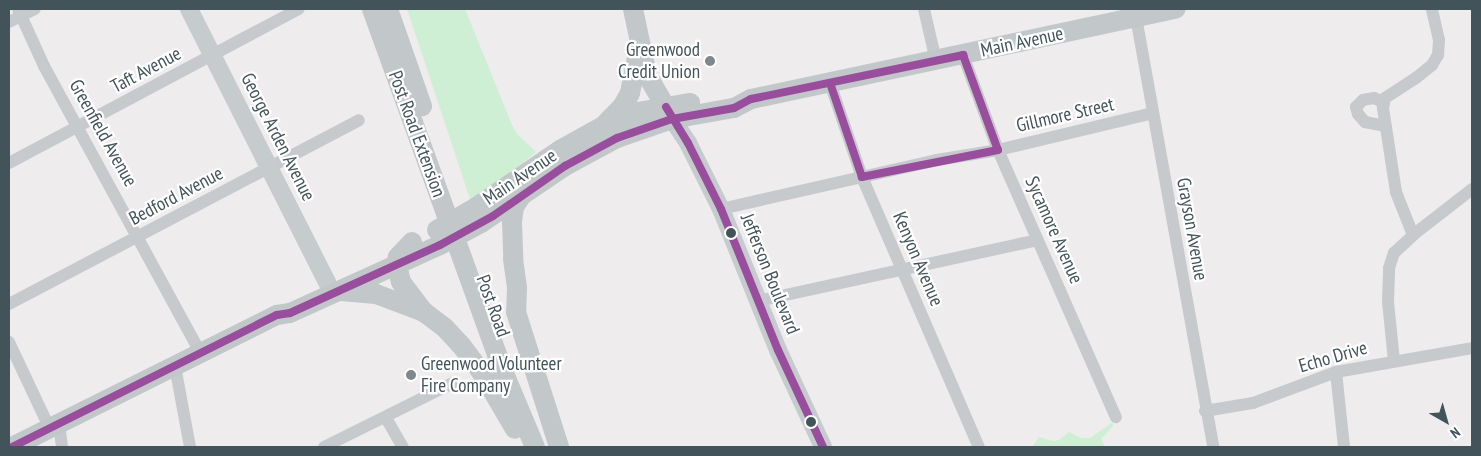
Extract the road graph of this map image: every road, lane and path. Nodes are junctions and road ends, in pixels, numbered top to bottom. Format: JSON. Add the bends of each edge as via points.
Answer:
{"nodes":[{"id":1,"x":34,"y":9,"type":"edge"},
{"id":2,"x":189,"y":9,"type":"edge"},
{"id":3,"x":300,"y":9,"type":"edge"},
{"id":4,"x":372,"y":9,"type":"edge"},
{"id":5,"x":388,"y":9,"type":"edge"},
{"id":6,"x":633,"y":9,"type":"edge"},
{"id":7,"x":924,"y":9,"type":"edge"},
{"id":8,"x":1176,"y":9,"type":"edge"},
{"id":9,"x":1432,"y":9,"type":"edge"},
{"id":10,"x":19,"y":12,"type":"edge"},
{"id":11,"x":1136,"y":17,"type":"junction"},
{"id":12,"x":9,"y":22,"type":"edge"},
{"id":13,"x":639,"y":43,"type":"junction"},
{"id":14,"x":213,"y":55,"type":"junction"},
{"id":15,"x":963,"y":55,"type":"junction"},
{"id":16,"x":936,"y":61,"type":"junction"},
{"id":17,"x":830,"y":83,"type":"junction"},
{"id":18,"x":1384,"y":103,"type":"junction"},
{"id":19,"x":669,"y":113,"type":"junction"},
{"id":20,"x":1153,"y":114,"type":"junction"},
{"id":21,"x":359,"y":120,"type":"dead end"},
{"id":22,"x":605,"y":125,"type":"junction"},
{"id":23,"x":1386,"y":126,"type":"junction"},
{"id":24,"x":79,"y":127,"type":"junction"},
{"id":25,"x":998,"y":150,"type":"junction"},
{"id":26,"x":562,"y":158,"type":"junction"},
{"id":27,"x":9,"y":162,"type":"edge"},
{"id":28,"x":270,"y":168,"type":"junction"},
{"id":29,"x":862,"y":177,"type":"junction"},
{"id":30,"x":526,"y":186,"type":"junction"},
{"id":31,"x":1472,"y":189,"type":"edge"},
{"id":32,"x":721,"y":209,"type":"junction"},
{"id":33,"x":483,"y":213,"type":"junction"},
{"id":34,"x":1414,"y":235,"type":"junction"},
{"id":35,"x":139,"y":237,"type":"junction"},
{"id":36,"x":438,"y":238,"type":"junction"},
{"id":37,"x":1037,"y":240,"type":"junction"},
{"id":38,"x":412,"y":242,"type":"junction"},
{"id":39,"x":467,"y":254,"type":"junction"},
{"id":40,"x":397,"y":265,"type":"junction"},
{"id":41,"x":900,"y":269,"type":"junction"},
{"id":42,"x":334,"y":287,"type":"junction"},
{"id":43,"x":758,"y":301,"type":"junction"},
{"id":44,"x":9,"y":304,"type":"edge"},
{"id":45,"x":424,"y":312,"type":"junction"},
{"id":46,"x":516,"y":312,"type":"junction"},
{"id":47,"x":9,"y":342,"type":"edge"},
{"id":48,"x":1472,"y":348,"type":"edge"},
{"id":49,"x":200,"y":354,"type":"junction"},
{"id":50,"x":1394,"y":361,"type":"junction"},
{"id":51,"x":175,"y":366,"type":"junction"},
{"id":52,"x":1336,"y":372,"type":"junction"},
{"id":53,"x":453,"y":383,"type":"dead end"},
{"id":54,"x":1205,"y":411,"type":"junction"},
{"id":55,"x":1116,"y":417,"type":"dead end"},
{"id":56,"x":386,"y":418,"type":"junction"},
{"id":57,"x":54,"y":425,"type":"junction"},
{"id":58,"x":12,"y":447,"type":"edge"},
{"id":59,"x":62,"y":447,"type":"edge"},
{"id":60,"x":190,"y":447,"type":"edge"},
{"id":61,"x":324,"y":447,"type":"edge"},
{"id":62,"x":403,"y":447,"type":"edge"},
{"id":63,"x":523,"y":447,"type":"edge"},
{"id":64,"x":534,"y":447,"type":"edge"},
{"id":65,"x":545,"y":447,"type":"edge"},
{"id":66,"x":559,"y":447,"type":"edge"},
{"id":67,"x":822,"y":447,"type":"edge"},
{"id":68,"x":978,"y":447,"type":"edge"},
{"id":69,"x":1213,"y":447,"type":"edge"},
{"id":70,"x":1344,"y":447,"type":"edge"}],
"edges":[{"from":1,"to":10,"type":"street"},
{"from":2,"to":14,"type":"main road","name":"George Arden Avenue"},
{"from":3,"to":14,"type":"street","name":"Taft Avenue"},
{"from":4,"to":39,"type":"main road","name":"Post Road Extension"},
{"from":5,"to":39,"type":"main road","name":"Post Road Extension"},
{"from":6,"to":13,"type":"main road"},
{"from":7,"to":16,"type":"street"},
{"from":8,"to":11,"type":"main road","name":"Main Avenue"},
{"from":9,"to":18,"type":"street","via":[[1439,40],[1438,55],[1432,65],[1394,91]]},
{"from":10,"to":12,"type":"street"},
{"from":10,"to":24,"type":"street","name":"Greenfield Avenue","via":[[44,66]]},
{"from":11,"to":15,"type":"main road","name":"Main Avenue"},
{"from":11,"to":20,"type":"street","name":"Grayson Avenue"},
{"from":13,"to":19,"type":"main road","via":[[647,75]]},
{"from":13,"to":22,"type":"main road","via":[[630,94]]},
{"from":14,"to":24,"type":"street","name":"Taft Avenue"},
{"from":14,"to":28,"type":"main road","name":"George Arden Avenue"},
{"from":15,"to":16,"type":"main road","name":"Main Avenue"},
{"from":15,"to":25,"type":"street","name":"Sycamore Avenue"},
{"from":16,"to":17,"type":"main road","name":"Main Avenue"},
{"from":17,"to":19,"type":"main road","name":"Main Avenue","via":[[751,99],[734,97]]},
{"from":17,"to":29,"type":"street","name":"Kenyon Avenue"},
{"from":18,"to":23,"type":"street"},
{"from":18,"to":23,"type":"street","via":[[1374,98],[1363,100],[1356,107],[1365,122]]},
{"from":19,"to":22,"type":"main road","name":"Main Avenue","via":[[638,112]]},
{"from":19,"to":26,"type":"main road","name":"Main Avenue","via":[[617,138]]},
{"from":19,"to":32,"type":"main road","name":"Jefferson Boulevard"},
{"from":20,"to":25,"type":"street","name":"Gillmore Street"},
{"from":20,"to":54,"type":"street","name":"Grayson Avenue"},
{"from":21,"to":28,"type":"street","name":"Bedford Avenue"},
{"from":22,"to":26,"type":"main road","name":"Main Avenue"},
{"from":23,"to":34,"type":"street","via":[[1396,192]]},
{"from":24,"to":27,"type":"street","name":"Taft Avenue"},
{"from":24,"to":35,"type":"street","name":"Greenfield Avenue"},
{"from":25,"to":29,"type":"street","name":"Gillmore Street"},
{"from":25,"to":37,"type":"street","name":"Sycamore Avenue"},
{"from":26,"to":30,"type":"main road","name":"Main Avenue"},
{"from":28,"to":35,"type":"street","name":"Bedford Avenue"},
{"from":28,"to":42,"type":"main road","name":"George Arden Avenue"},
{"from":29,"to":32,"type":"street","name":"Gillmore Street"},
{"from":29,"to":41,"type":"street","name":"Kenyon Avenue"},
{"from":30,"to":33,"type":"main road","name":"Main Avenue"},
{"from":30,"to":46,"type":"main road","via":[[514,207],[512,221]]},
{"from":31,"to":34,"type":"street"},
{"from":32,"to":43,"type":"main road","name":"Jefferson Boulevard"},
{"from":33,"to":36,"type":"main road","name":"Main Avenue","bridge":true},
{"from":33,"to":46,"type":"main road"},
{"from":34,"to":50,"type":"street","via":[[1394,254],[1389,268],[1388,302]]},
{"from":35,"to":44,"type":"street","name":"Bedford Avenue"},
{"from":35,"to":49,"type":"street","name":"Greenfield Avenue"},
{"from":36,"to":38,"type":"main road","name":"Main Avenue"},
{"from":36,"to":40,"type":"main road","name":"Main Avenue"},
{"from":37,"to":41,"type":"street"},
{"from":37,"to":55,"type":"street","name":"Sycamore Avenue"},
{"from":38,"to":40,"type":"main road","via":[[398,256]]},
{"from":38,"to":42,"type":"main road","name":"Main Avenue"},
{"from":39,"to":64,"type":"main road","name":"Post Road","via":[[503,371]]},
{"from":39,"to":65,"type":"main road","name":"Post Road"},
{"from":40,"to":42,"type":"main road","name":"Main Avenue"},
{"from":40,"to":45,"type":"main road","via":[[401,282]]},
{"from":41,"to":43,"type":"street"},
{"from":41,"to":68,"type":"street","name":"Kenyon Avenue"},
{"from":42,"to":45,"type":"main road","via":[[376,294]]},
{"from":42,"to":49,"type":"main road","name":"Main Avenue","via":[[290,313],[278,315]]},
{"from":43,"to":67,"type":"main road","name":"Jefferson Boulevard"},
{"from":45,"to":63,"type":"main road","via":[[445,328],[478,368],[506,412]]},
{"from":46,"to":66,"type":"main road"},
{"from":47,"to":57,"type":"street"},
{"from":48,"to":50,"type":"street","name":"Echo Drive"},
{"from":49,"to":51,"type":"main road","name":"Main Avenue"},
{"from":50,"to":52,"type":"street","name":"Echo Drive"},
{"from":51,"to":57,"type":"main road","name":"Main Avenue"},
{"from":51,"to":60,"type":"street"},
{"from":52,"to":54,"type":"street","name":"Echo Drive","via":[[1253,403]]},
{"from":52,"to":70,"type":"street"},
{"from":53,"to":56,"type":"street"},
{"from":54,"to":69,"type":"street","name":"Grayson Avenue"},
{"from":56,"to":61,"type":"street"},
{"from":56,"to":62,"type":"street"},
{"from":57,"to":58,"type":"main road","name":"Main Avenue"},
{"from":57,"to":59,"type":"street"}]}
